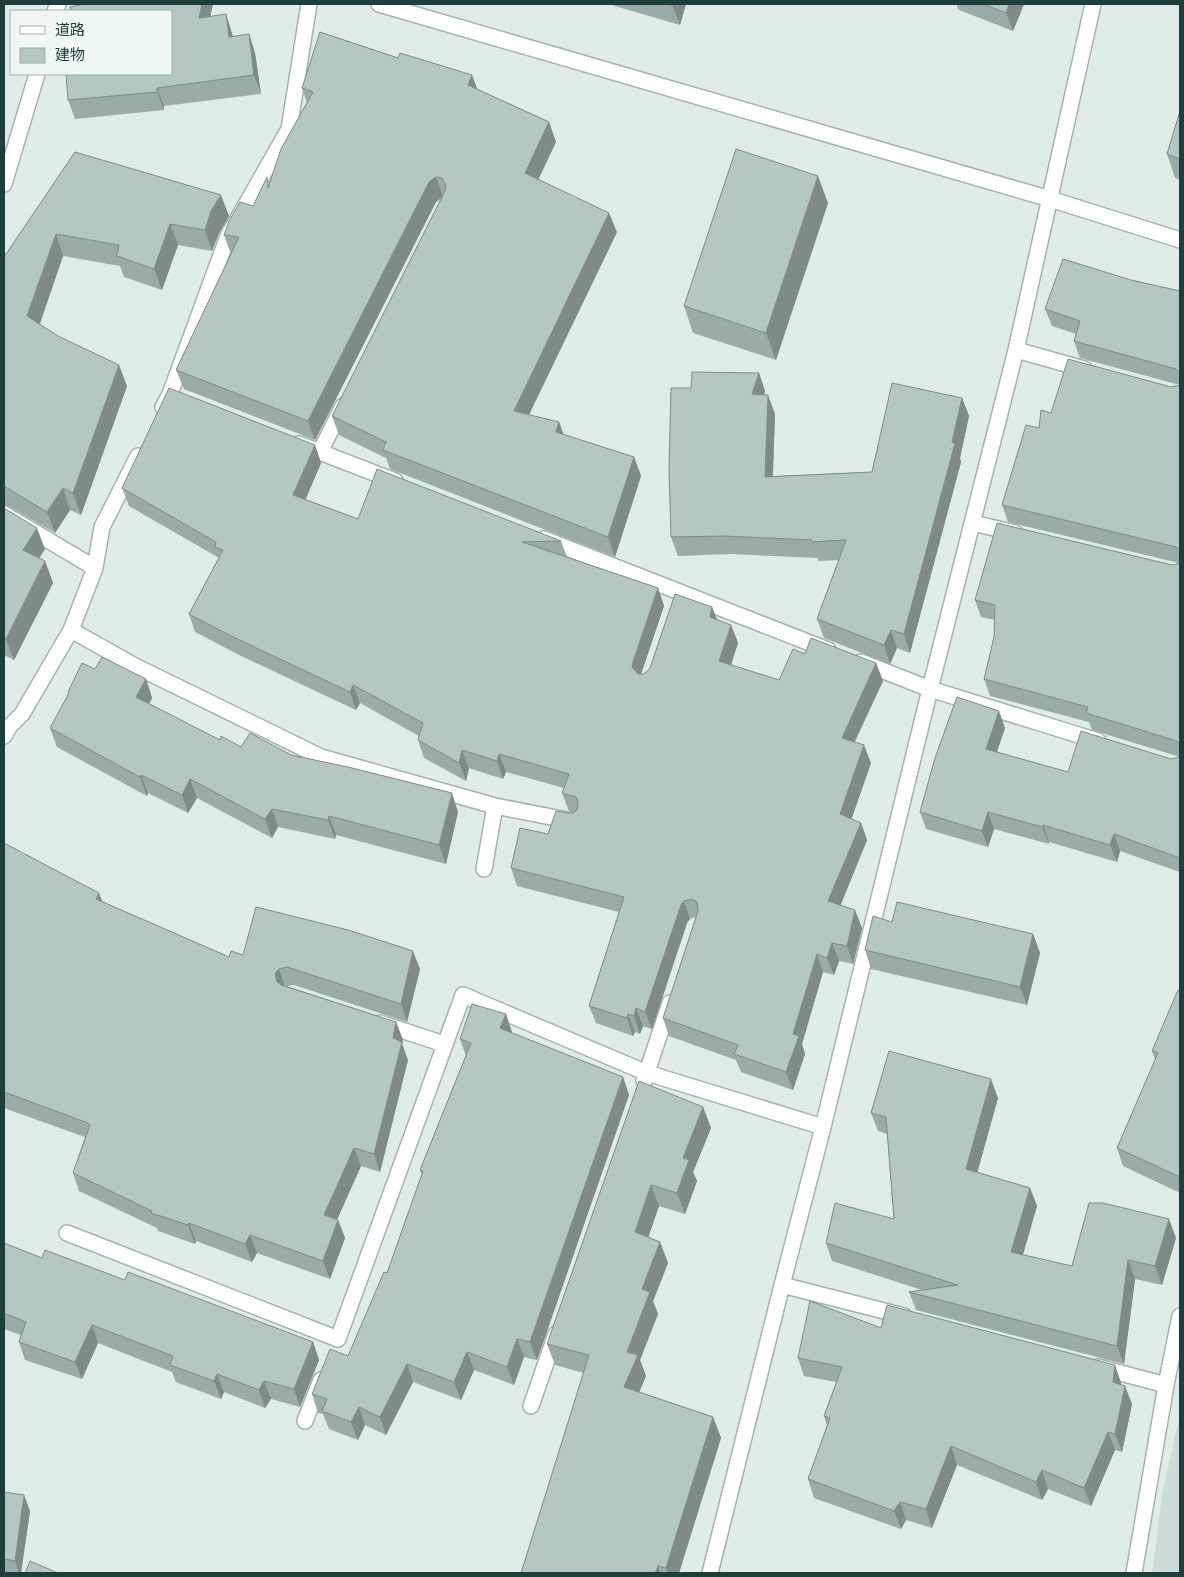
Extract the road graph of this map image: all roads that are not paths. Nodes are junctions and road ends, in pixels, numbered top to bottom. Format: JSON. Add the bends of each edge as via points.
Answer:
{"nodes":[{"id":1,"x":309,"y":4,"type":"edge"},
{"id":2,"x":379,"y":4,"type":"edge"},
{"id":3,"x":1093,"y":4,"type":"edge"},
{"id":4,"x":37,"y":75,"type":"edge"},
{"id":5,"x":4,"y":184,"type":"edge"},
{"id":6,"x":1050,"y":199,"type":"junction"},
{"id":7,"x":1180,"y":240,"type":"edge"},
{"id":8,"x":1016,"y":350,"type":"junction"},
{"id":9,"x":1098,"y":373,"type":"edge"},
{"id":10,"x":351,"y":391,"type":"edge"},
{"id":11,"x":170,"y":394,"type":"junction"},
{"id":12,"x":188,"y":401,"type":"edge"},
{"id":13,"x":156,"y":420,"type":"edge"},
{"id":14,"x":285,"y":438,"type":"edge"},
{"id":15,"x":143,"y":447,"type":"edge"},
{"id":16,"x":320,"y":452,"type":"junction"},
{"id":17,"x":412,"y":488,"type":"edge"},
{"id":18,"x":4,"y":514,"type":"edge"},
{"id":19,"x":972,"y":523,"type":"junction"},
{"id":20,"x":531,"y":534,"type":"edge"},
{"id":21,"x":1029,"y":536,"type":"edge"},
{"id":22,"x":95,"y":568,"type":"junction"},
{"id":23,"x":678,"y":591,"type":"junction"},
{"id":24,"x":672,"y":610,"type":"edge"},
{"id":25,"x":71,"y":630,"type":"junction"},
{"id":26,"x":930,"y":689,"type":"junction"},
{"id":27,"x":4,"y":736,"type":"edge"},
{"id":28,"x":1116,"y":747,"type":"edge"},
{"id":29,"x":495,"y":806,"type":"junction"},
{"id":30,"x":576,"y":822,"type":"edge"},
{"id":31,"x":484,"y":869,"type":"dead end"},
{"id":32,"x":675,"y":990,"type":"edge"},
{"id":33,"x":363,"y":1018,"type":"edge"},
{"id":34,"x":444,"y":1044,"type":"junction"},
{"id":35,"x":647,"y":1073,"type":"junction"},
{"id":36,"x":641,"y":1091,"type":"edge"},
{"id":37,"x":823,"y":1126,"type":"junction"},
{"id":38,"x":67,"y":1233,"type":"dead end"},
{"id":39,"x":782,"y":1285,"type":"junction"},
{"id":40,"x":1180,"y":1316,"type":"edge"},
{"id":41,"x":916,"y":1320,"type":"edge"},
{"id":42,"x":560,"y":1323,"type":"edge"},
{"id":43,"x":1079,"y":1362,"type":"edge"},
{"id":44,"x":327,"y":1366,"type":"edge"},
{"id":45,"x":1166,"y":1385,"type":"junction"},
{"id":46,"x":531,"y":1406,"type":"dead end"},
{"id":47,"x":305,"y":1421,"type":"dead end"},
{"id":48,"x":710,"y":1573,"type":"edge"},
{"id":49,"x":1134,"y":1573,"type":"edge"}],
"edges":[{"from":1,"to":11,"type":"street","via":[[289,129],[228,236]]},
{"from":2,"to":6,"type":"street"},
{"from":3,"to":6,"type":"street"},
{"from":4,"to":5,"type":"street"},
{"from":6,"to":7,"type":"street"},
{"from":6,"to":8,"type":"street"},
{"from":8,"to":9,"type":"street"},
{"from":8,"to":19,"type":"street"},
{"from":10,"to":16,"type":"street"},
{"from":11,"to":12,"type":"street"},
{"from":11,"to":13,"type":"street"},
{"from":14,"to":16,"type":"street"},
{"from":15,"to":22,"type":"street","via":[[102,527]]},
{"from":16,"to":17,"type":"street"},
{"from":18,"to":22,"type":"street"},
{"from":19,"to":21,"type":"street"},
{"from":19,"to":26,"type":"street"},
{"from":20,"to":23,"type":"street"},
{"from":22,"to":25,"type":"street"},
{"from":23,"to":24,"type":"street"},
{"from":23,"to":26,"type":"street"},
{"from":25,"to":27,"type":"street","via":[[22,714]]},
{"from":25,"to":29,"type":"street","via":[[135,666],[321,757]]},
{"from":26,"to":28,"type":"street"},
{"from":26,"to":37,"type":"street"},
{"from":29,"to":30,"type":"street"},
{"from":29,"to":31,"type":"street"},
{"from":32,"to":35,"type":"street"},
{"from":33,"to":34,"type":"street"},
{"from":34,"to":35,"type":"street","via":[[463,995]]},
{"from":34,"to":38,"type":"street","via":[[336,1344]]},
{"from":35,"to":36,"type":"street"},
{"from":35,"to":37,"type":"street"},
{"from":37,"to":39,"type":"street"},
{"from":39,"to":41,"type":"street"},
{"from":39,"to":48,"type":"street"},
{"from":40,"to":45,"type":"street"},
{"from":42,"to":46,"type":"street"},
{"from":43,"to":45,"type":"street"},
{"from":44,"to":47,"type":"street"},
{"from":45,"to":49,"type":"street"}]}
